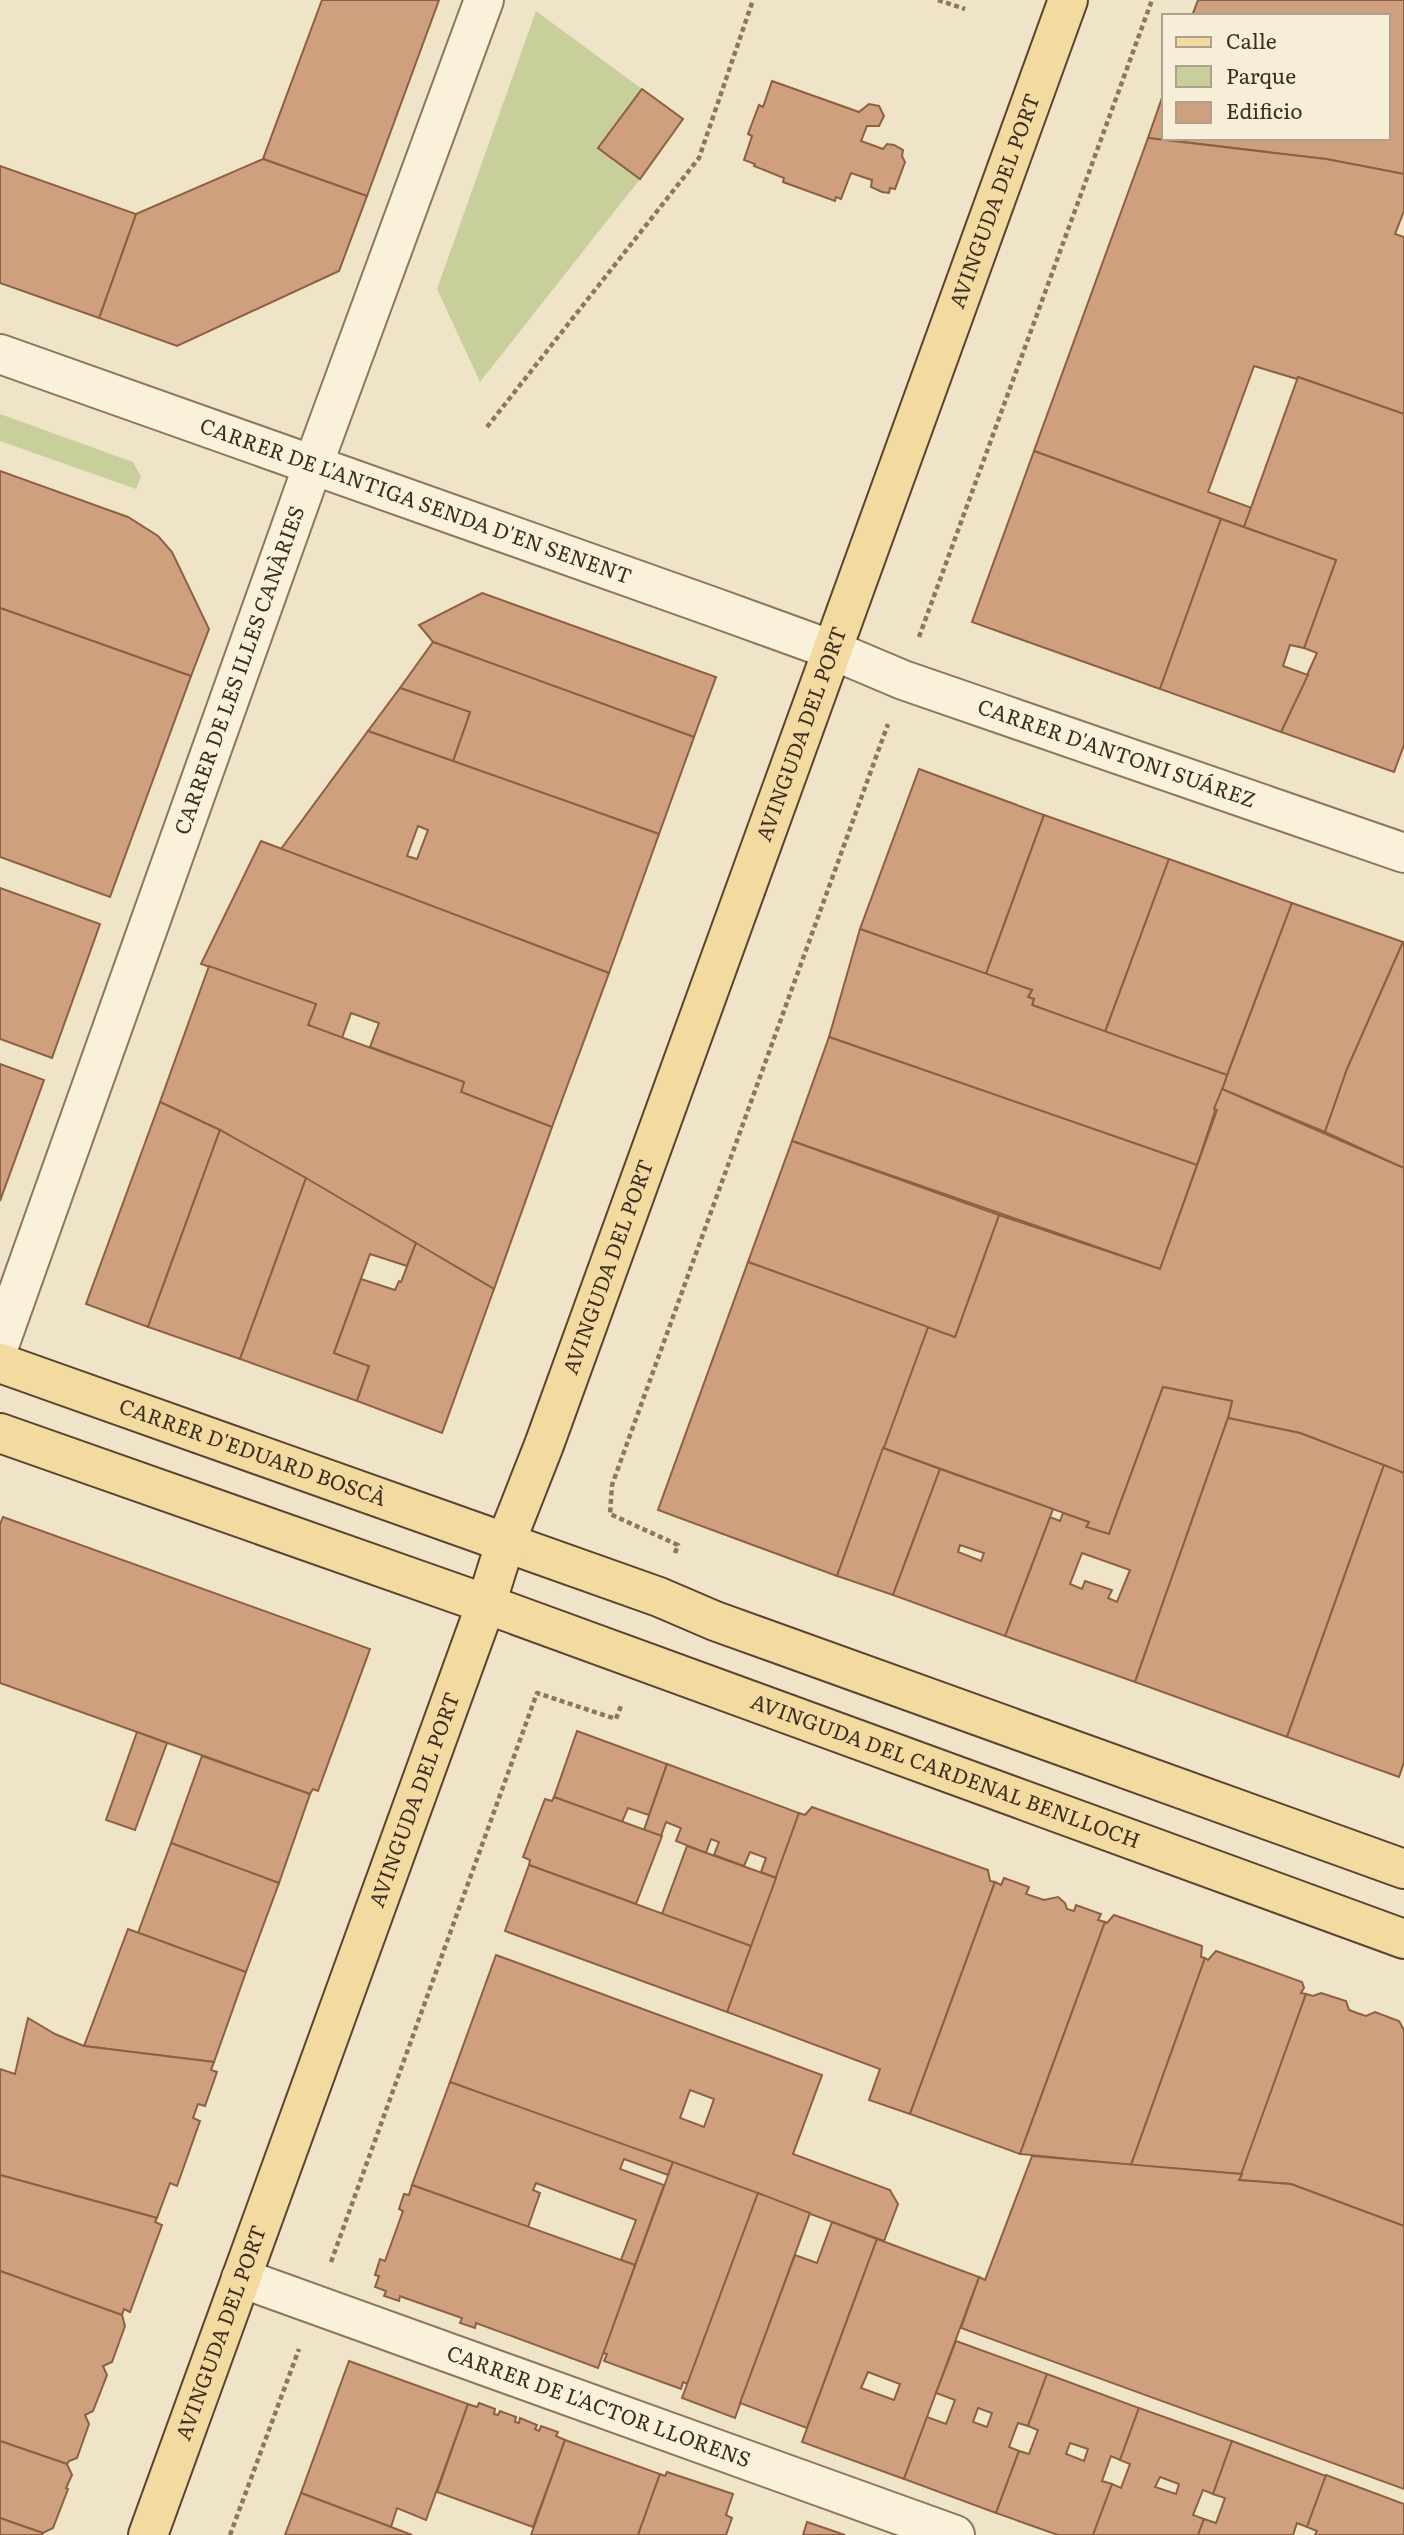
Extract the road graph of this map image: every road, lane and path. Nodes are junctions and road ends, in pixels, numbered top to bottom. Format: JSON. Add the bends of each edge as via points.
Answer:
{"nodes":[{"id":1,"x":484,"y":0,"type":"edge"},
{"id":2,"x":753,"y":0,"type":"edge"},
{"id":3,"x":938,"y":0,"type":"edge"},
{"id":4,"x":1068,"y":0,"type":"edge"},
{"id":5,"x":1152,"y":0,"type":"edge"},
{"id":6,"x":965,"y":9,"type":"dead end"},
{"id":7,"x":0,"y":354,"type":"edge"},
{"id":8,"x":487,"y":426,"type":"dead end"},
{"id":9,"x":313,"y":465,"type":"junction"},
{"id":10,"x":914,"y":649,"type":"dead end"},
{"id":11,"x":832,"y":650,"type":"junction"},
{"id":12,"x":888,"y":723,"type":"dead end"},
{"id":13,"x":1404,"y":853,"type":"edge"},
{"id":14,"x":0,"y":1343,"type":"edge"},
{"id":15,"x":0,"y":1363,"type":"edge"},
{"id":16,"x":0,"y":1433,"type":"edge"},
{"id":17,"x":505,"y":1544,"type":"junction"},
{"id":18,"x":678,"y":1545,"type":"dead end"},
{"id":19,"x":486,"y":1604,"type":"junction"},
{"id":20,"x":616,"y":1718,"type":"dead end"},
{"id":21,"x":1404,"y":1869,"type":"edge"},
{"id":22,"x":1404,"y":1940,"type":"edge"},
{"id":23,"x":331,"y":2262,"type":"dead end"},
{"id":24,"x":241,"y":2278,"type":"junction"},
{"id":25,"x":300,"y":2344,"type":"dead end"},
{"id":26,"x":148,"y":2535,"type":"edge"},
{"id":27,"x":230,"y":2535,"type":"edge"},
{"id":28,"x":955,"y":2535,"type":"edge"}],
"edges":[{"from":1,"to":9,"type":"street","name":"CARRER DE LES ILLES CANÀRIES"},
{"from":2,"to":8,"type":"path","via":[[699,158]]},
{"from":3,"to":6,"type":"path"},
{"from":4,"to":11,"type":"main road","name":"AVINGUDA DEL PORT"},
{"from":5,"to":10,"type":"path"},
{"from":7,"to":9,"type":"street","name":"CARRER DE L'ANTIGA SENDA D'EN SENENT"},
{"from":9,"to":11,"type":"street","name":"CARRER DE L'ANTIGA SENDA D'EN SENENT"},
{"from":9,"to":14,"type":"street","name":"CARRER DE LES ILLES CANÀRIES"},
{"from":11,"to":13,"type":"street","name":"CARRER D'ANTONI SUÁREZ","via":[[903,680]]},
{"from":11,"to":17,"type":"main road","name":"AVINGUDA DEL PORT"},
{"from":12,"to":18,"type":"path","via":[[612,1485],[610,1514]]},
{"from":15,"to":17,"type":"main road","name":"CARRER D'EDUARD BOSCÀ"},
{"from":16,"to":19,"type":"main road"},
{"from":17,"to":19,"type":"main road","name":"AVINGUDA DEL PORT"},
{"from":17,"to":21,"type":"main road"},
{"from":19,"to":22,"type":"main road","name":"AVINGUDA DEL CARDENAL BENLLOCH"},
{"from":19,"to":24,"type":"main road","name":"AVINGUDA DEL PORT"},
{"from":20,"to":23,"type":"path","via":[[537,1693]]},
{"from":24,"to":26,"type":"main road","name":"AVINGUDA DEL PORT"},
{"from":24,"to":28,"type":"street","name":"CARRER DE L'ACTOR LLORENS"},
{"from":25,"to":27,"type":"path"}]}
